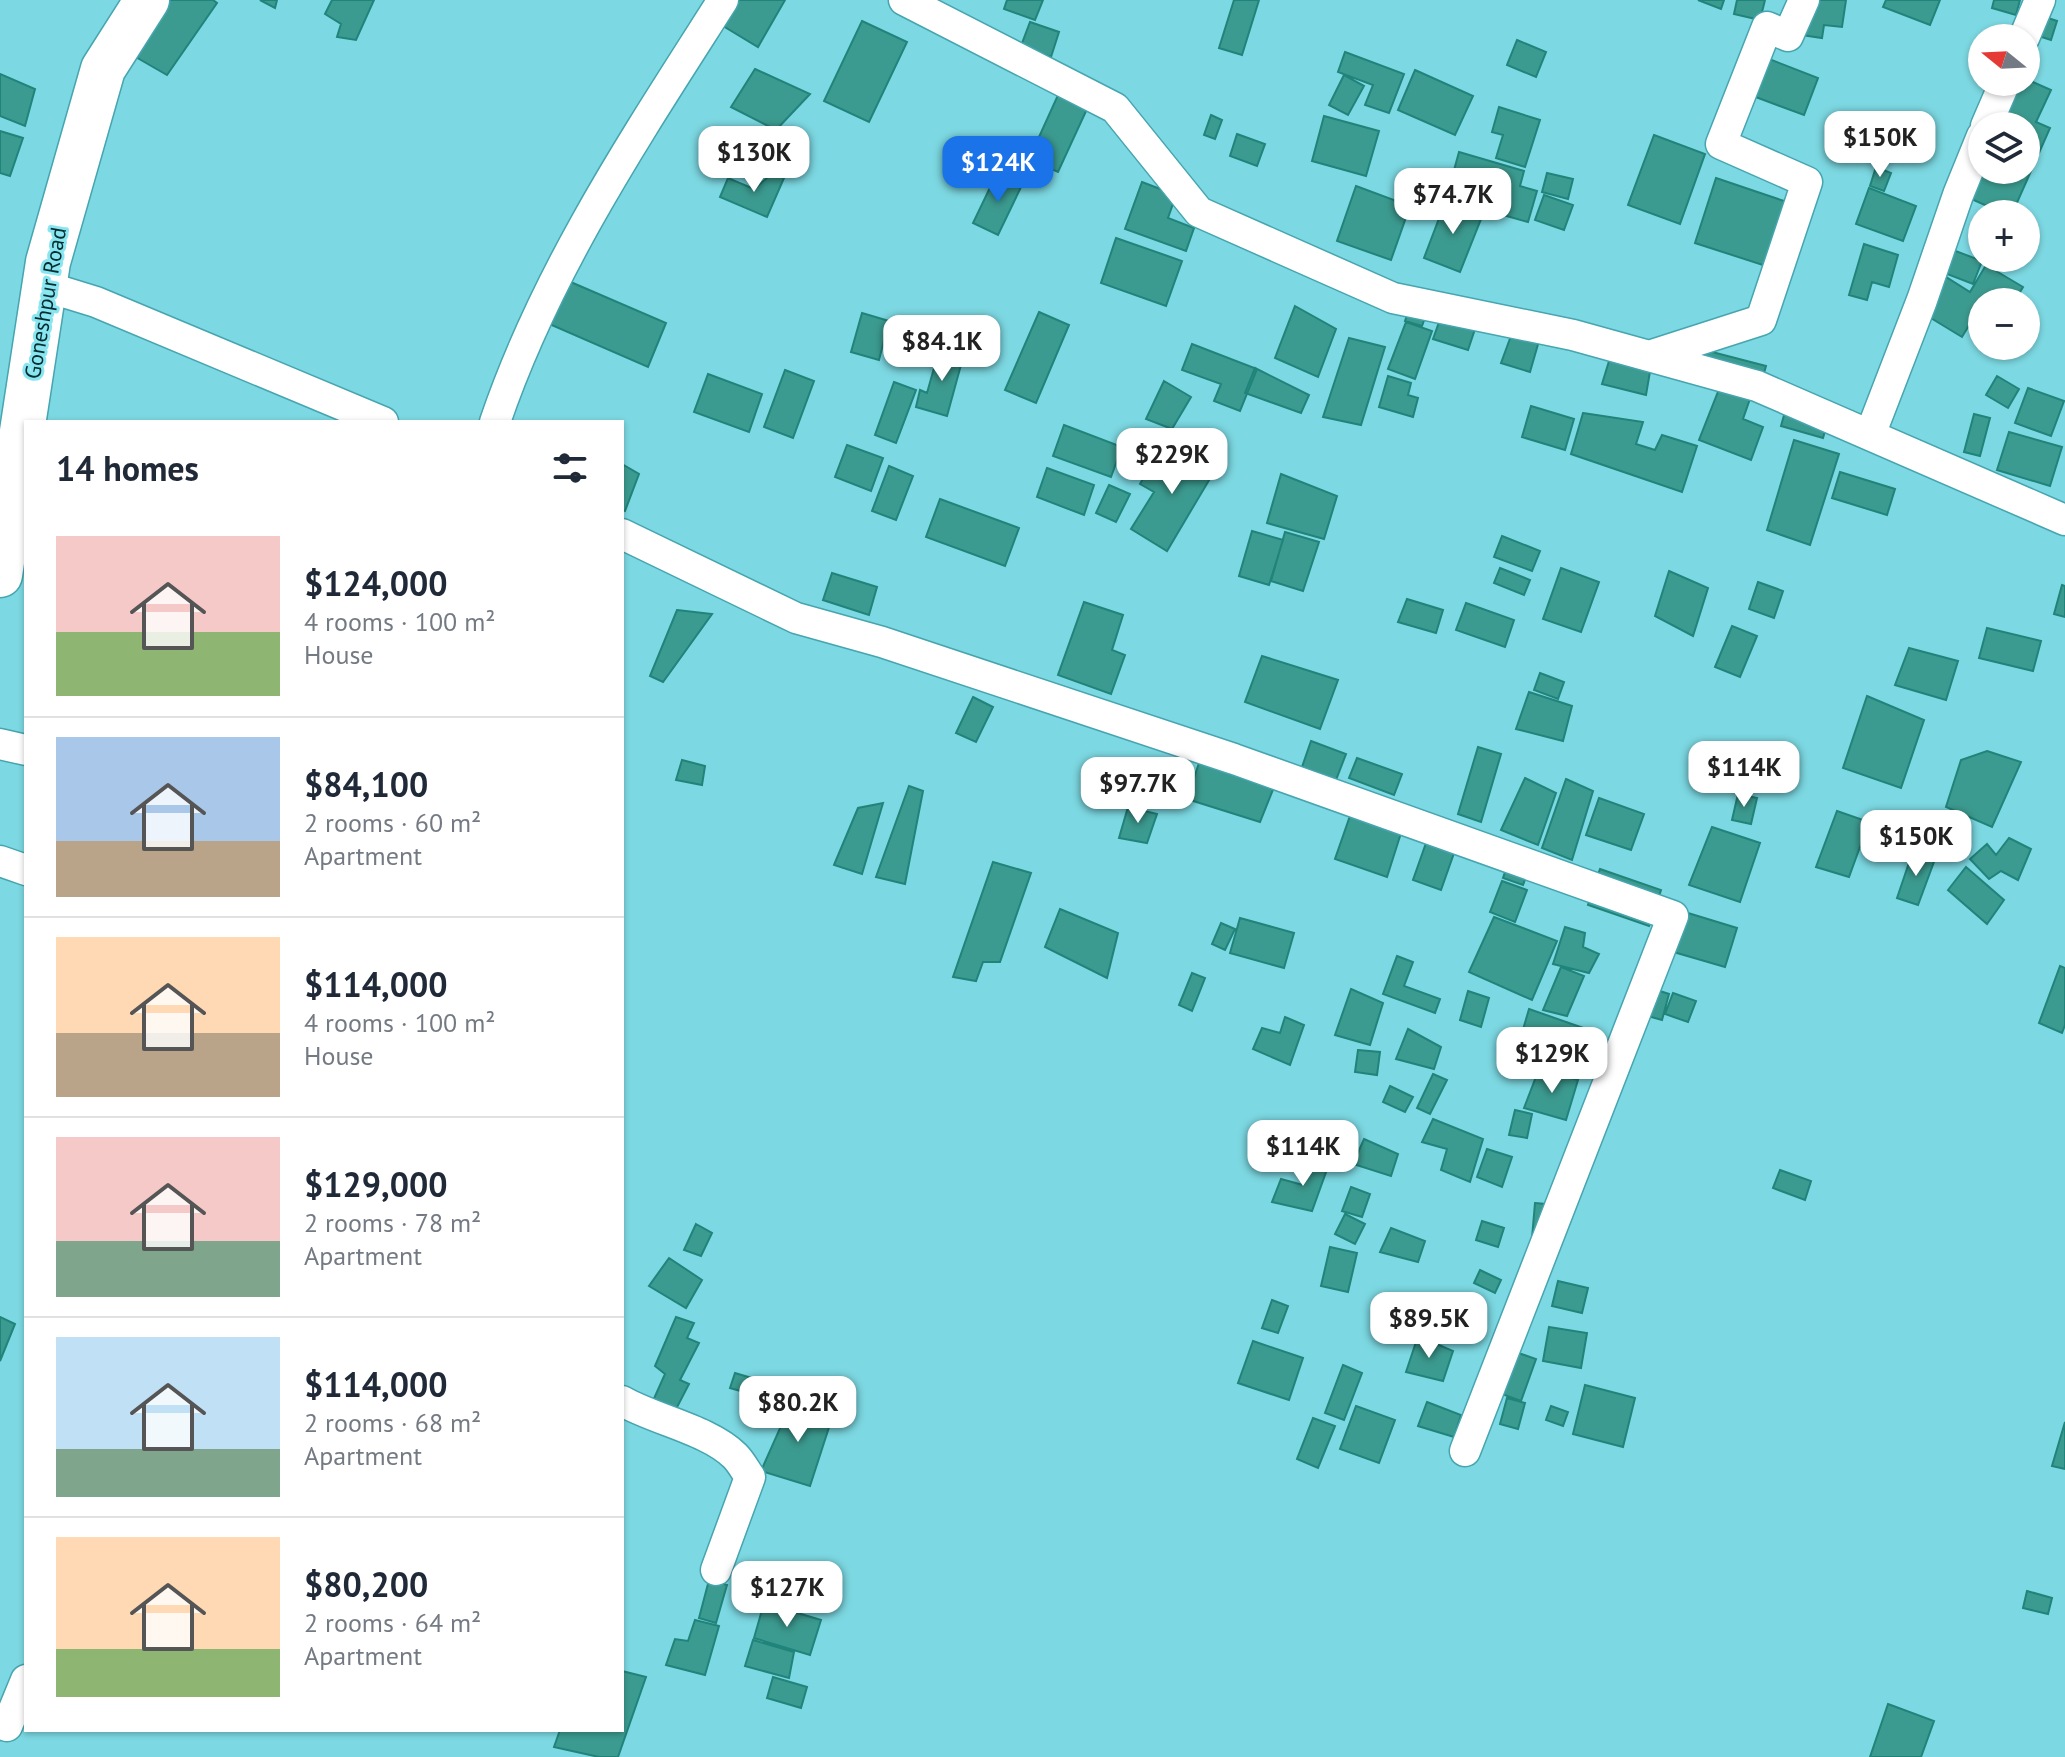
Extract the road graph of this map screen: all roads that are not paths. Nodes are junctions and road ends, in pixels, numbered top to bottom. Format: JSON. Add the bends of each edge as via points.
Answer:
{"nodes":[{"id":1,"x":147,"y":0,"type":"edge"},
{"id":2,"x":723,"y":0,"type":"edge"},
{"id":3,"x":904,"y":0,"type":"edge"},
{"id":4,"x":1804,"y":0,"type":"edge"},
{"id":5,"x":2040,"y":0,"type":"edge"},
{"id":6,"x":2030,"y":24,"type":"edge"},
{"id":7,"x":1968,"y":170,"type":"edge"},
{"id":8,"x":44,"y":286,"type":"junction"},
{"id":9,"x":1649,"y":356,"type":"junction"},
{"id":10,"x":378,"y":420,"type":"edge"},
{"id":11,"x":496,"y":420,"type":"edge"},
{"id":12,"x":1870,"y":435,"type":"junction"},
{"id":13,"x":2065,"y":520,"type":"edge"},
{"id":14,"x":624,"y":535,"type":"edge"},
{"id":15,"x":0,"y":575,"type":"edge"},
{"id":16,"x":0,"y":744,"type":"edge"},
{"id":17,"x":24,"y":750,"type":"edge"},
{"id":18,"x":0,"y":861,"type":"edge"},
{"id":19,"x":24,"y":869,"type":"edge"},
{"id":20,"x":624,"y":1402,"type":"edge"},
{"id":21,"x":1465,"y":1451,"type":"dead end"},
{"id":22,"x":716,"y":1570,"type":"dead end"},
{"id":23,"x":24,"y":1685,"type":"edge"},
{"id":24,"x":0,"y":1724,"type":"edge"}],
"edges":[{"from":1,"to":8,"type":"street","name":"Goneshpur Road","via":[[103,69]]},
{"from":2,"to":11,"type":"street","via":[[607,183],[543,305]]},
{"from":3,"to":9,"type":"street","via":[[1115,108],[1199,212],[1393,298]]},
{"from":4,"to":9,"type":"street","via":[[1788,36],[1767,27],[1721,144],[1807,182],[1761,320]]},
{"from":5,"to":6,"type":"street"},
{"from":7,"to":12,"type":"street"},
{"from":8,"to":10,"type":"street","via":[[96,302]]},
{"from":8,"to":15,"type":"street","name":"Goneshpur Road"},
{"from":9,"to":12,"type":"street","via":[[1757,386]]},
{"from":12,"to":13,"type":"street"},
{"from":14,"to":21,"type":"street","via":[[796,618],[1234,759],[1673,916]]},
{"from":16,"to":17,"type":"street"},
{"from":18,"to":19,"type":"street"},
{"from":20,"to":22,"type":"street","via":[[698,1433],[734,1455],[750,1477]]},
{"from":23,"to":24,"type":"street","via":[[7,1726]]}]}
